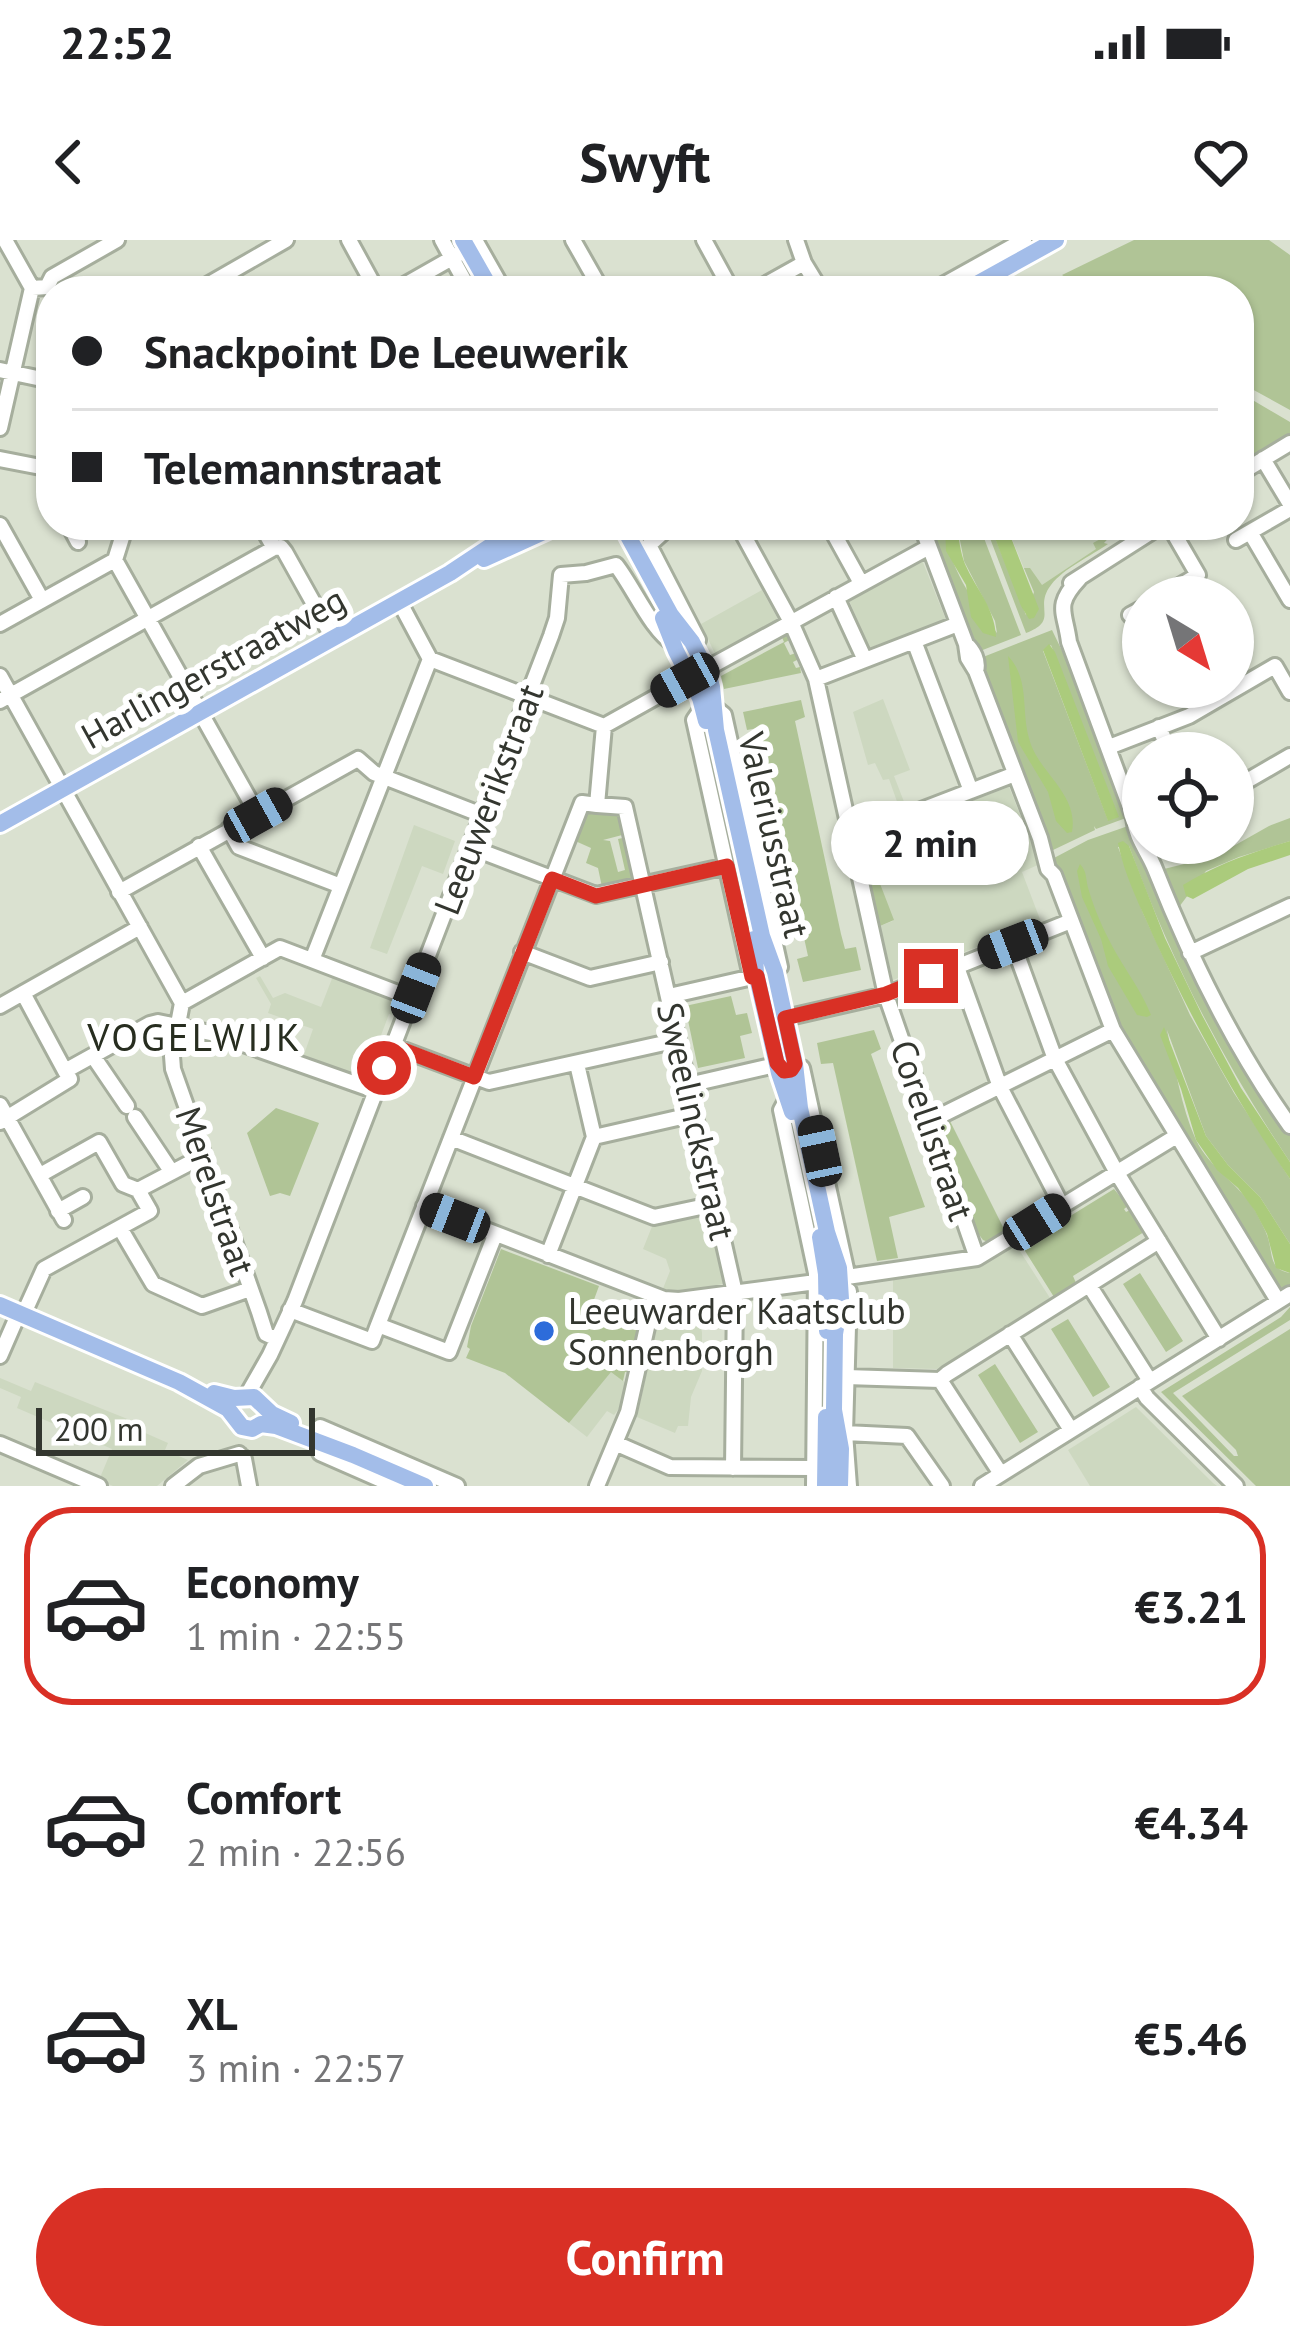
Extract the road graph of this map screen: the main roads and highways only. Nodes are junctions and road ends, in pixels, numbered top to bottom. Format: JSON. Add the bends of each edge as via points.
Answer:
{"nodes":[{"id":1,"x":1045,"y":240,"type":"edge"},
{"id":2,"x":1056,"y":240,"type":"edge"},
{"id":3,"x":467,"y":246,"type":"edge"},
{"id":4,"x":477,"y":276,"type":"edge"},
{"id":5,"x":484,"y":276,"type":"edge"},
{"id":6,"x":980,"y":276,"type":"edge"},
{"id":7,"x":991,"y":276,"type":"edge"},
{"id":8,"x":519,"y":540,"type":"edge"},
{"id":9,"x":620,"y":540,"type":"edge"},
{"id":10,"x":636,"y":540,"type":"edge"},
{"id":11,"x":699,"y":671,"type":"junction"},
{"id":12,"x":0,"y":824,"type":"edge"},
{"id":13,"x":769,"y":978,"type":"junction"},
{"id":14,"x":780,"y":1066,"type":"junction"},
{"id":15,"x":838,"y":1272,"type":"junction"},
{"id":16,"x":0,"y":1305,"type":"edge"},
{"id":17,"x":240,"y":1403,"type":"junction"},
{"id":18,"x":260,"y":1417,"type":"junction"},
{"id":19,"x":840,"y":1446,"type":"junction"},
{"id":20,"x":425,"y":1486,"type":"edge"},
{"id":21,"x":825,"y":1486,"type":"edge"},
{"id":22,"x":845,"y":1486,"type":"edge"}],
"edges":[{"from":1,"to":6,"type":"main road"},
{"from":2,"to":7,"type":"main road"},
{"from":3,"to":4,"type":"main road"},
{"from":3,"to":5,"type":"main road"},
{"from":8,"to":12,"type":"main road","name":"Harlingerstraatweg"},
{"from":9,"to":11,"type":"main road","name":"Valeriusstraat","via":[[639,586]]},
{"from":10,"to":11,"type":"main road","name":"Valeriusstraat"},
{"from":11,"to":13,"type":"main road","name":"Valeriusstraat"},
{"from":13,"to":14,"type":"main road","name":"Valeriusstraat"},
{"from":13,"to":14,"type":"main road","name":"Valeriusstraat","via":[[788,1017]]},
{"from":14,"to":15,"type":"main road","name":"Valeriusstraat"},
{"from":14,"to":15,"type":"main road","name":"Valeriusstraat","via":[[800,1108]]},
{"from":15,"to":19,"type":"main road","name":"Valeriusstraat"},
{"from":15,"to":19,"type":"main road","name":"Valeriusstraat","via":[[827,1293]]},
{"from":16,"to":17,"type":"main road"},
{"from":17,"to":18,"type":"main road","via":[[259,1399]]},
{"from":17,"to":18,"type":"main road","via":[[239,1425]]},
{"from":18,"to":20,"type":"main road"},
{"from":19,"to":21,"type":"main road","name":"Valeriusstraat"},
{"from":19,"to":22,"type":"main road","name":"Valeriusstraat"}]}
